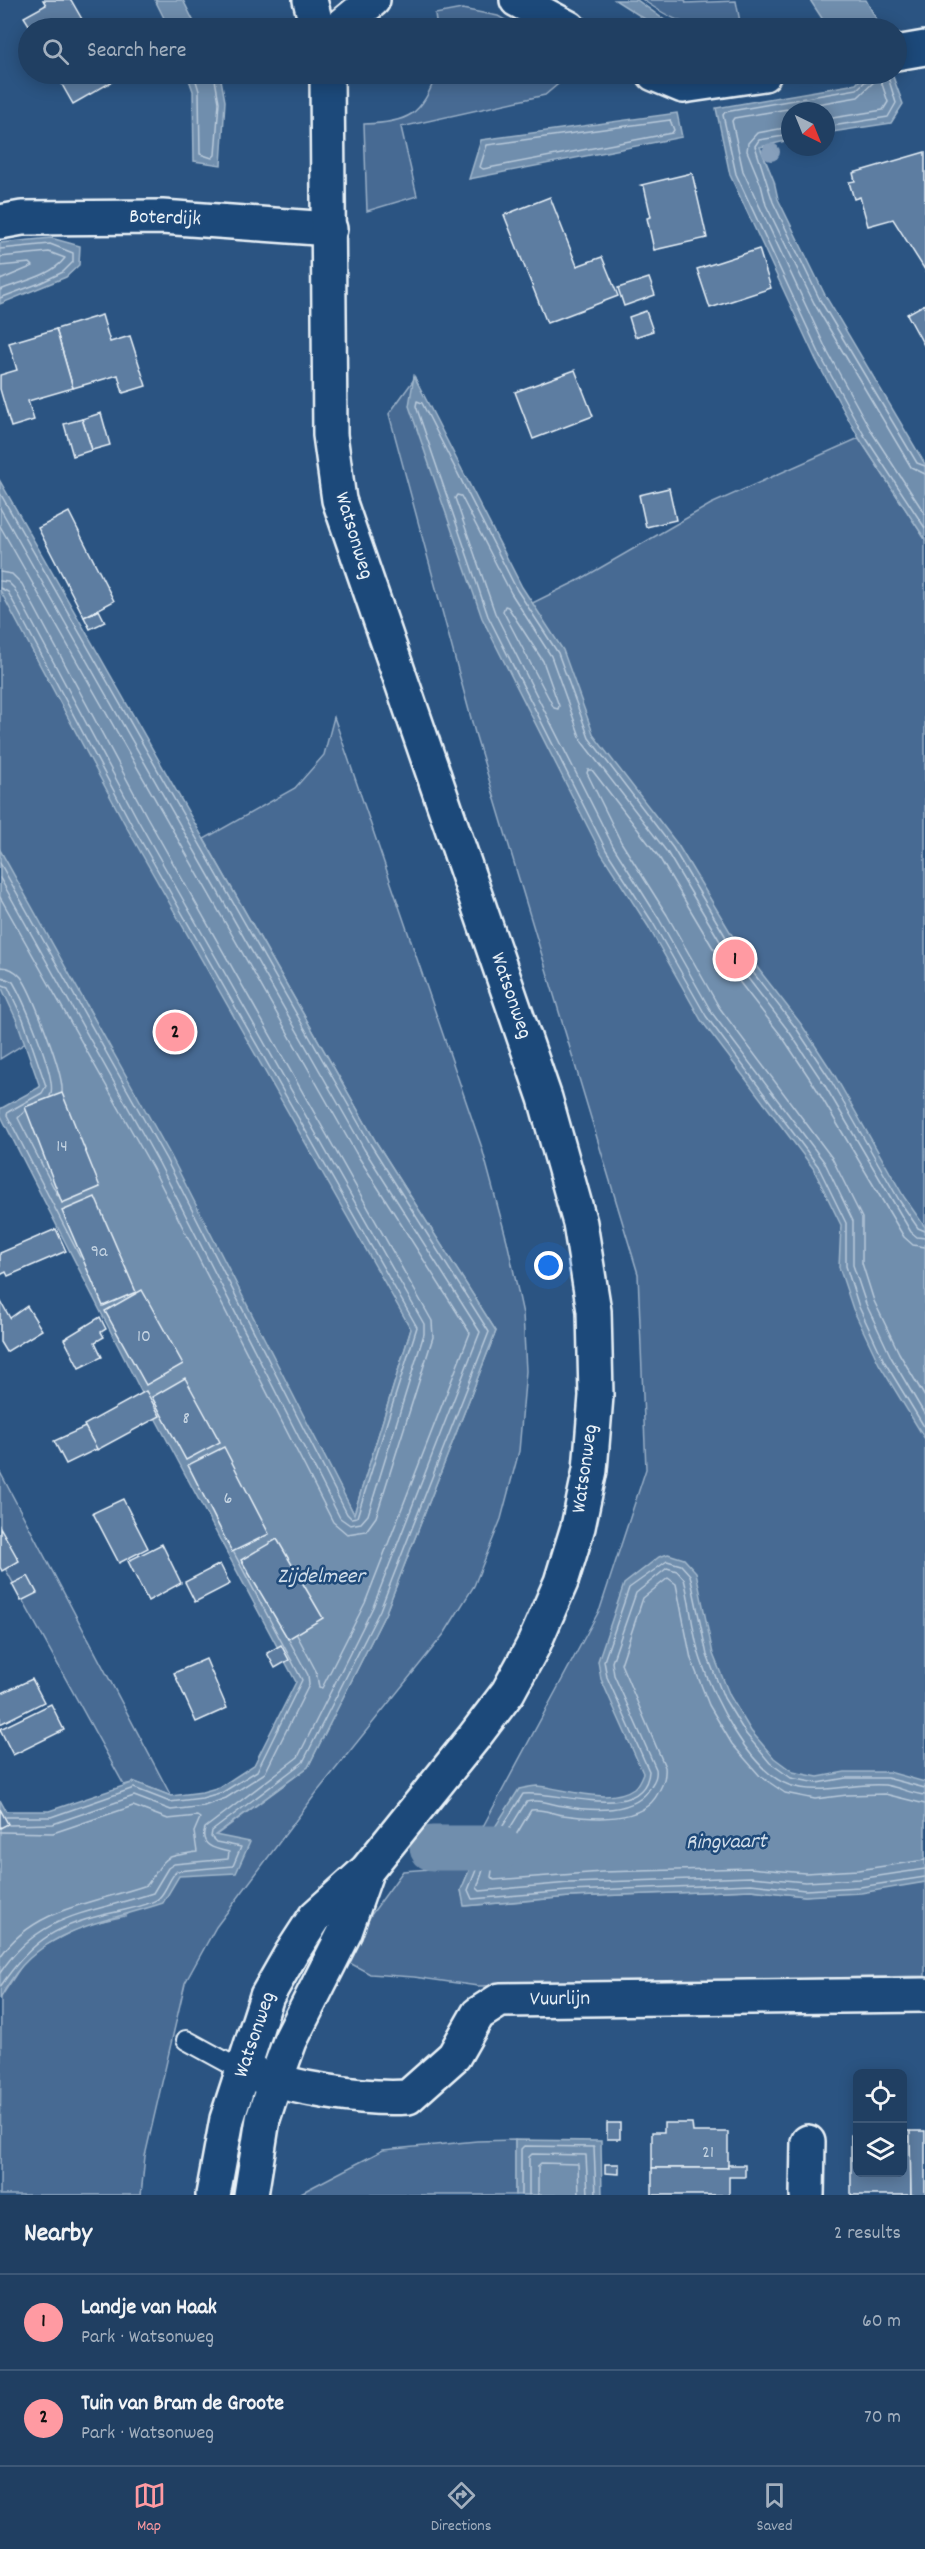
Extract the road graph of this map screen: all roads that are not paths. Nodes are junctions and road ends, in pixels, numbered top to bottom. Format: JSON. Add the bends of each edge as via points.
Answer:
{"nodes":[{"id":1,"x":310,"y":0,"type":"edge"},
{"id":2,"x":373,"y":0,"type":"edge"},
{"id":3,"x":517,"y":0,"type":"edge"},
{"id":4,"x":314,"y":18,"type":"edge"},
{"id":5,"x":351,"y":18,"type":"edge"},
{"id":6,"x":550,"y":18,"type":"edge"},
{"id":7,"x":925,"y":48,"type":"edge"},
{"id":8,"x":907,"y":51,"type":"edge"},
{"id":9,"x":327,"y":84,"type":"edge"},
{"id":10,"x":678,"y":84,"type":"edge"},
{"id":11,"x":696,"y":84,"type":"edge"},
{"id":12,"x":0,"y":222,"type":"edge"},
{"id":13,"x":330,"y":229,"type":"junction"},
{"id":14,"x":367,"y":1870,"type":"junction"},
{"id":15,"x":925,"y":1995,"type":"edge"},
{"id":16,"x":186,"y":2040,"type":"dead end"},
{"id":17,"x":243,"y":2071,"type":"junction"},
{"id":18,"x":275,"y":2082,"type":"junction"},
{"id":19,"x":808,"y":2142,"type":"dead end"},
{"id":20,"x":213,"y":2195,"type":"edge"},
{"id":21,"x":251,"y":2195,"type":"edge"},
{"id":22,"x":807,"y":2195,"type":"edge"}],
"edges":[{"from":1,"to":4,"type":"street"},
{"from":2,"to":5,"type":"street"},
{"from":3,"to":6,"type":"street"},
{"from":7,"to":8,"type":"street"},
{"from":9,"to":13,"type":"street","name":"Watsonweg"},
{"from":10,"to":11,"type":"street"},
{"from":12,"to":13,"type":"street","name":"Boterdijk","via":[[22,218],[162,217]]},
{"from":13,"to":14,"type":"street","name":"Watsonweg","via":[[330,435],[339,500],[545,1098],[580,1223],[595,1321],[596,1396],[590,1470],[561,1582],[508,1692]]},
{"from":14,"to":17,"type":"street","name":"Watsonweg","via":[[315,1917],[291,1954],[267,1996]]},
{"from":14,"to":18,"type":"street","name":"Watsonweg","via":[[345,1932],[290,2040]]},
{"from":15,"to":18,"type":"street","name":"Vuurlijn","via":[[500,2000],[478,2014],[454,2056],[408,2097],[318,2090]]},
{"from":16,"to":17,"type":"lane"},
{"from":17,"to":18,"type":"street","name":"Vuurlijn"},
{"from":17,"to":20,"type":"street","name":"Watsonweg","via":[[227,2119]]},
{"from":18,"to":21,"type":"street","name":"Watsonweg","via":[[263,2119]]},
{"from":19,"to":22,"type":"street"}]}
